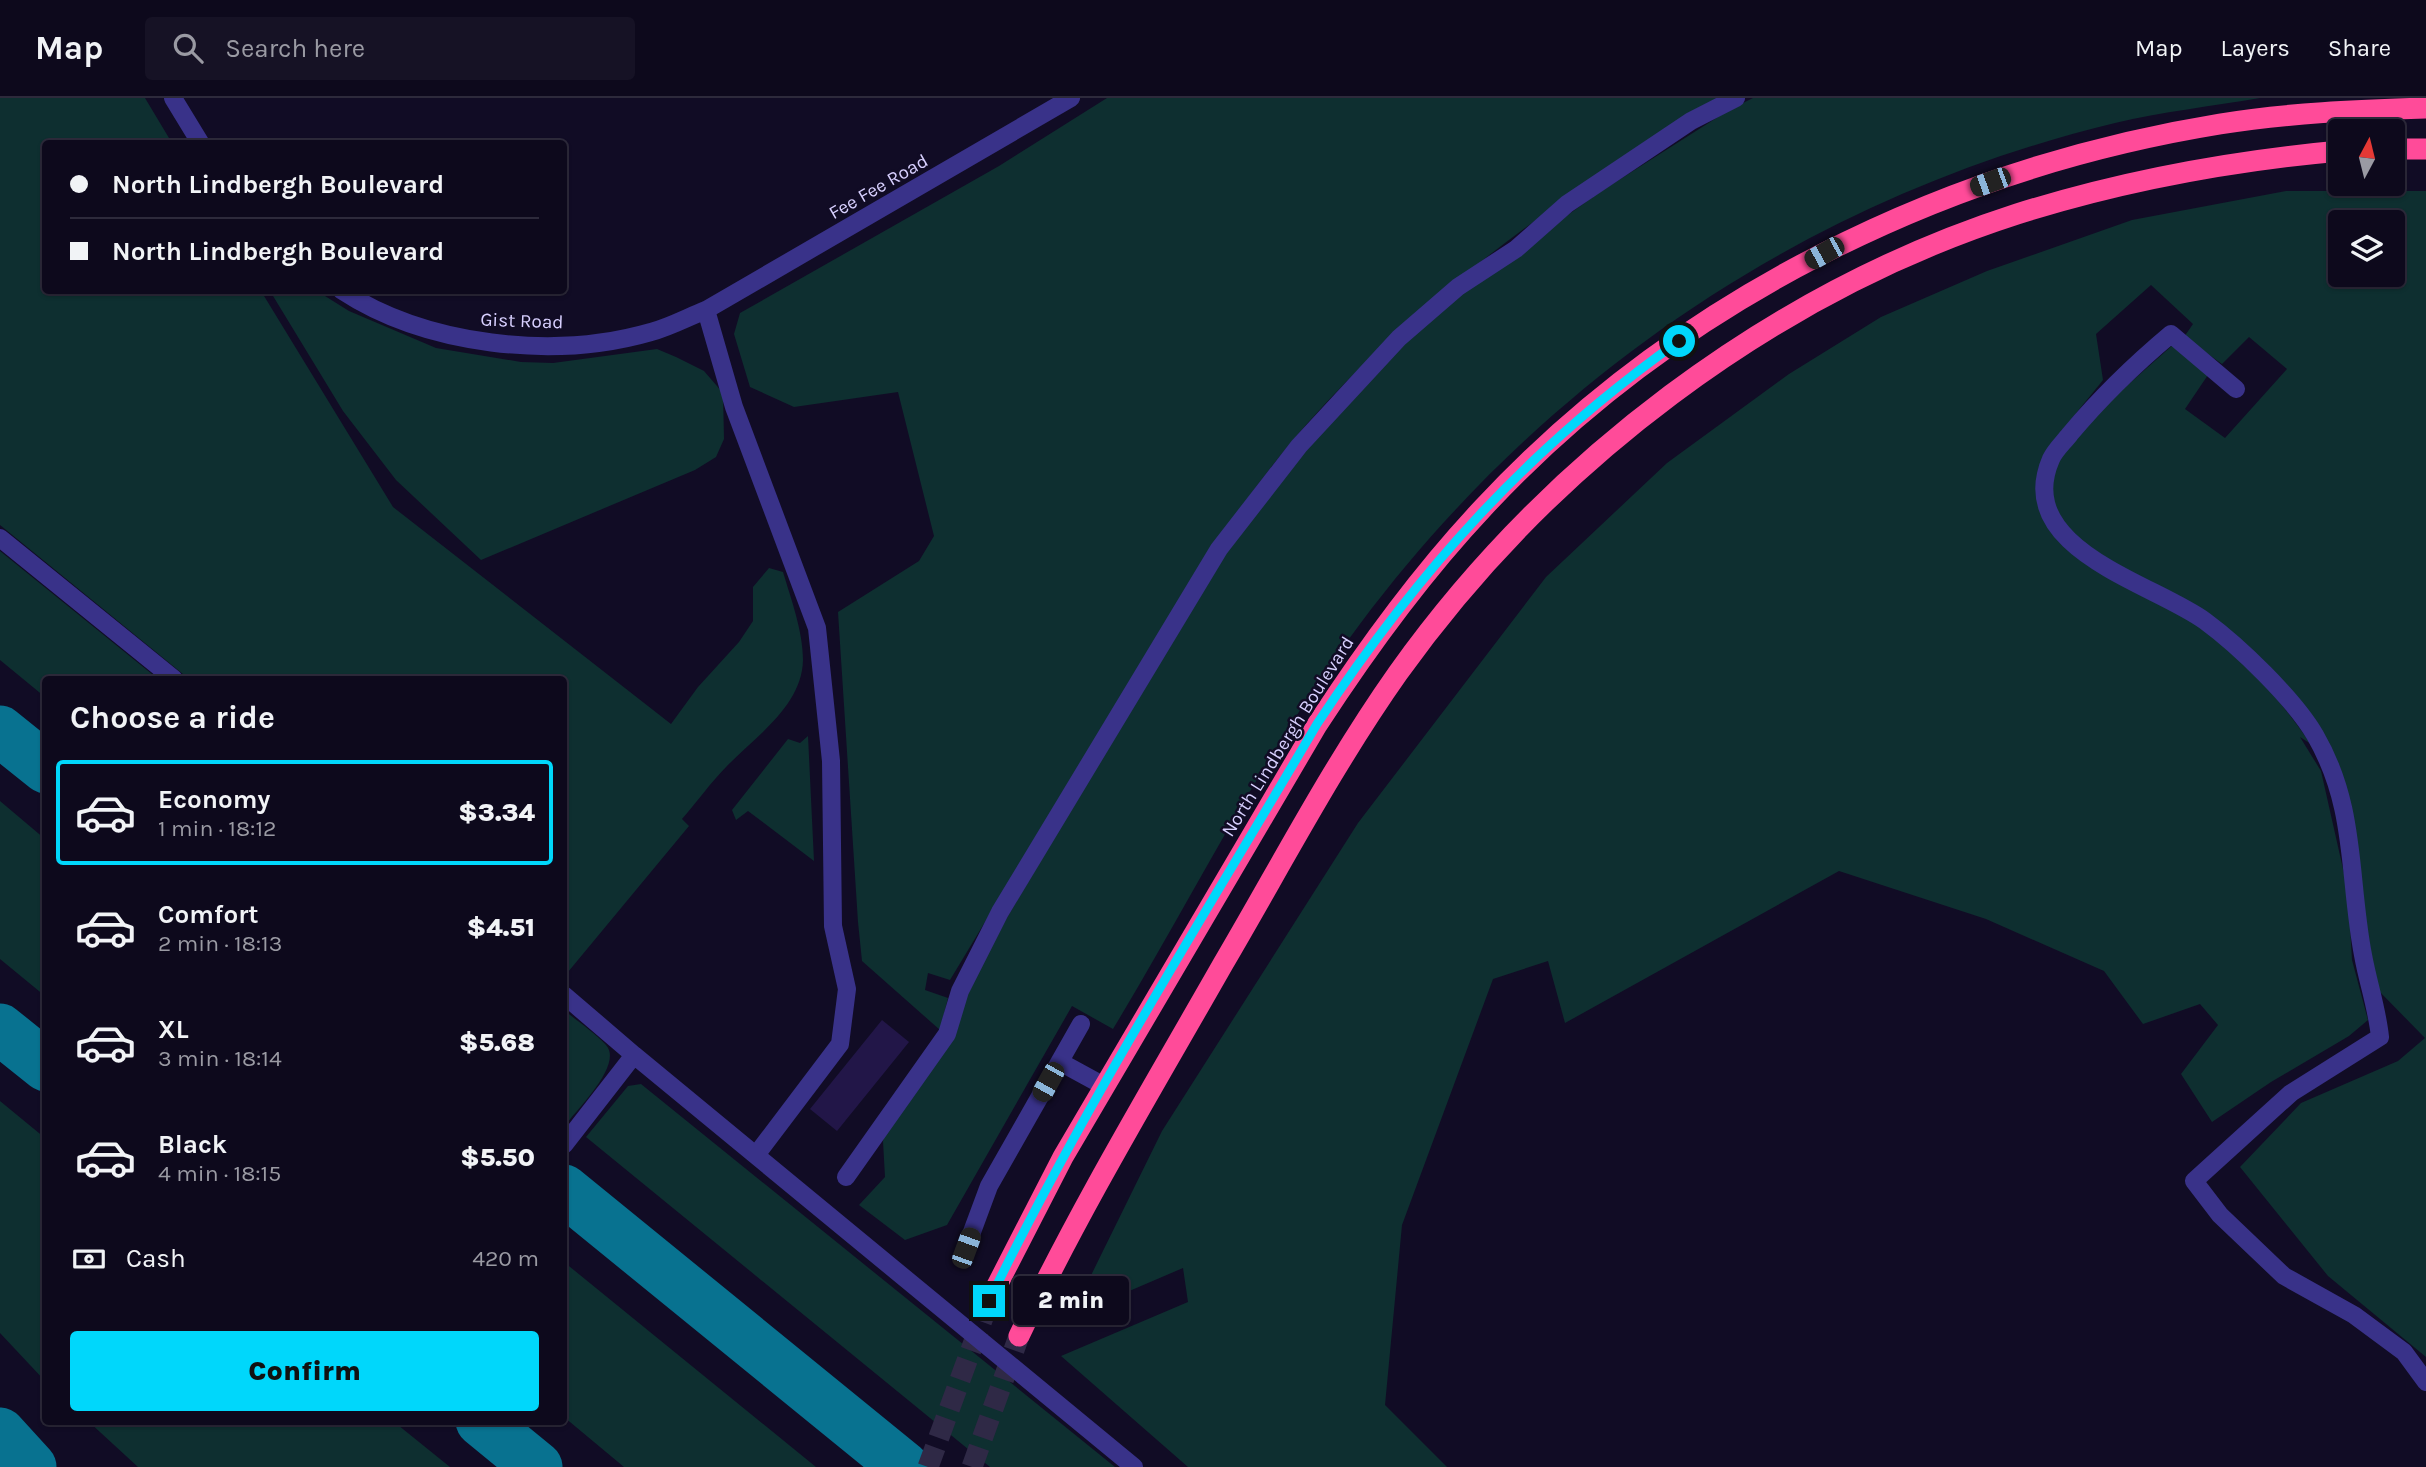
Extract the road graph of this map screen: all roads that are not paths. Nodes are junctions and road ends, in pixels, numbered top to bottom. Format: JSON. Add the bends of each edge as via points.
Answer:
{"nodes":[{"id":1,"x":173,"y":98,"type":"edge"},
{"id":2,"x":1071,"y":98,"type":"edge"},
{"id":3,"x":1736,"y":98,"type":"edge"},
{"id":4,"x":2426,"y":108,"type":"edge"},
{"id":5,"x":199,"y":140,"type":"edge"},
{"id":6,"x":2405,"y":149,"type":"edge"},
{"id":7,"x":2426,"y":149,"type":"edge"},
{"id":8,"x":2328,"y":152,"type":"edge"},
{"id":9,"x":349,"y":294,"type":"edge"},
{"id":10,"x":706,"y":310,"type":"junction"},
{"id":11,"x":2236,"y":389,"type":"dead end"},
{"id":12,"x":0,"y":538,"type":"edge"},
{"id":13,"x":170,"y":676,"type":"edge"},
{"id":14,"x":567,"y":998,"type":"edge"},
{"id":15,"x":1081,"y":1024,"type":"dead end"},
{"id":16,"x":634,"y":1055,"type":"junction"},
{"id":17,"x":1060,"y":1062,"type":"junction"},
{"id":18,"x":1104,"y":1086,"type":"junction"},
{"id":19,"x":567,"y":1141,"type":"edge"},
{"id":20,"x":756,"y":1155,"type":"junction"},
{"id":21,"x":846,"y":1177,"type":"dead end"},
{"id":22,"x":966,"y":1248,"type":"dead end"},
{"id":23,"x":989,"y":1301,"type":"tunnel mouth"},
{"id":24,"x":1019,"y":1336,"type":"tunnel mouth"},
{"id":25,"x":2426,"y":1382,"type":"edge"},
{"id":26,"x":1135,"y":1467,"type":"edge"}],
"edges":[{"from":1,"to":5,"type":"street"},
{"from":2,"to":10,"type":"street","name":"Fee Fee Road"},
{"from":3,"to":21,"type":"street","via":[[1691,121],[1567,204],[1516,249],[1458,287],[1399,338],[1299,446],[1219,549],[1000,912],[960,991],[947,1034]]},
{"from":4,"to":18,"type":"highway","name":"North Lindbergh Boulevard","via":[[2292,114],[2222,124],[2082,153],[2012,174],[1945,198],[1824,253],[1762,287],[1644,366],[1587,411],[1485,506],[1395,611],[1317,724]]},
{"from":6,"to":7,"type":"highway"},
{"from":8,"to":24,"type":"highway","via":[[2149,178],[2013,216],[1947,241],[1820,301],[1757,337],[1662,403],[1589,462],[1470,583],[1399,672],[1360,730],[1114,1152]]},
{"from":9,"to":10,"type":"street","name":"Gist Road","via":[[410,325],[461,338],[528,345],[591,342],[651,332]]},
{"from":10,"to":20,"type":"street","via":[[734,407],[817,628],[831,761],[833,926],[846,989],[840,1044]]},
{"from":11,"to":25,"type":"street","via":[[2171,334],[2100,398],[2051,457],[2043,484],[2049,516],[2066,539],[2102,566],[2185,607],[2252,660],[2314,733],[2341,792],[2363,955],[2380,1037],[2291,1093],[2194,1181],[2220,1215],[2284,1276],[2354,1315],[2404,1352]]},
{"from":12,"to":13,"type":"street"},
{"from":14,"to":16,"type":"street"},
{"from":15,"to":17,"type":"street"},
{"from":16,"to":19,"type":"street"},
{"from":16,"to":20,"type":"street"},
{"from":17,"to":18,"type":"street"},
{"from":17,"to":22,"type":"street","via":[[989,1186]]},
{"from":18,"to":23,"type":"highway","name":"North Lindbergh Boulevard"},
{"from":20,"to":26,"type":"street"}]}
